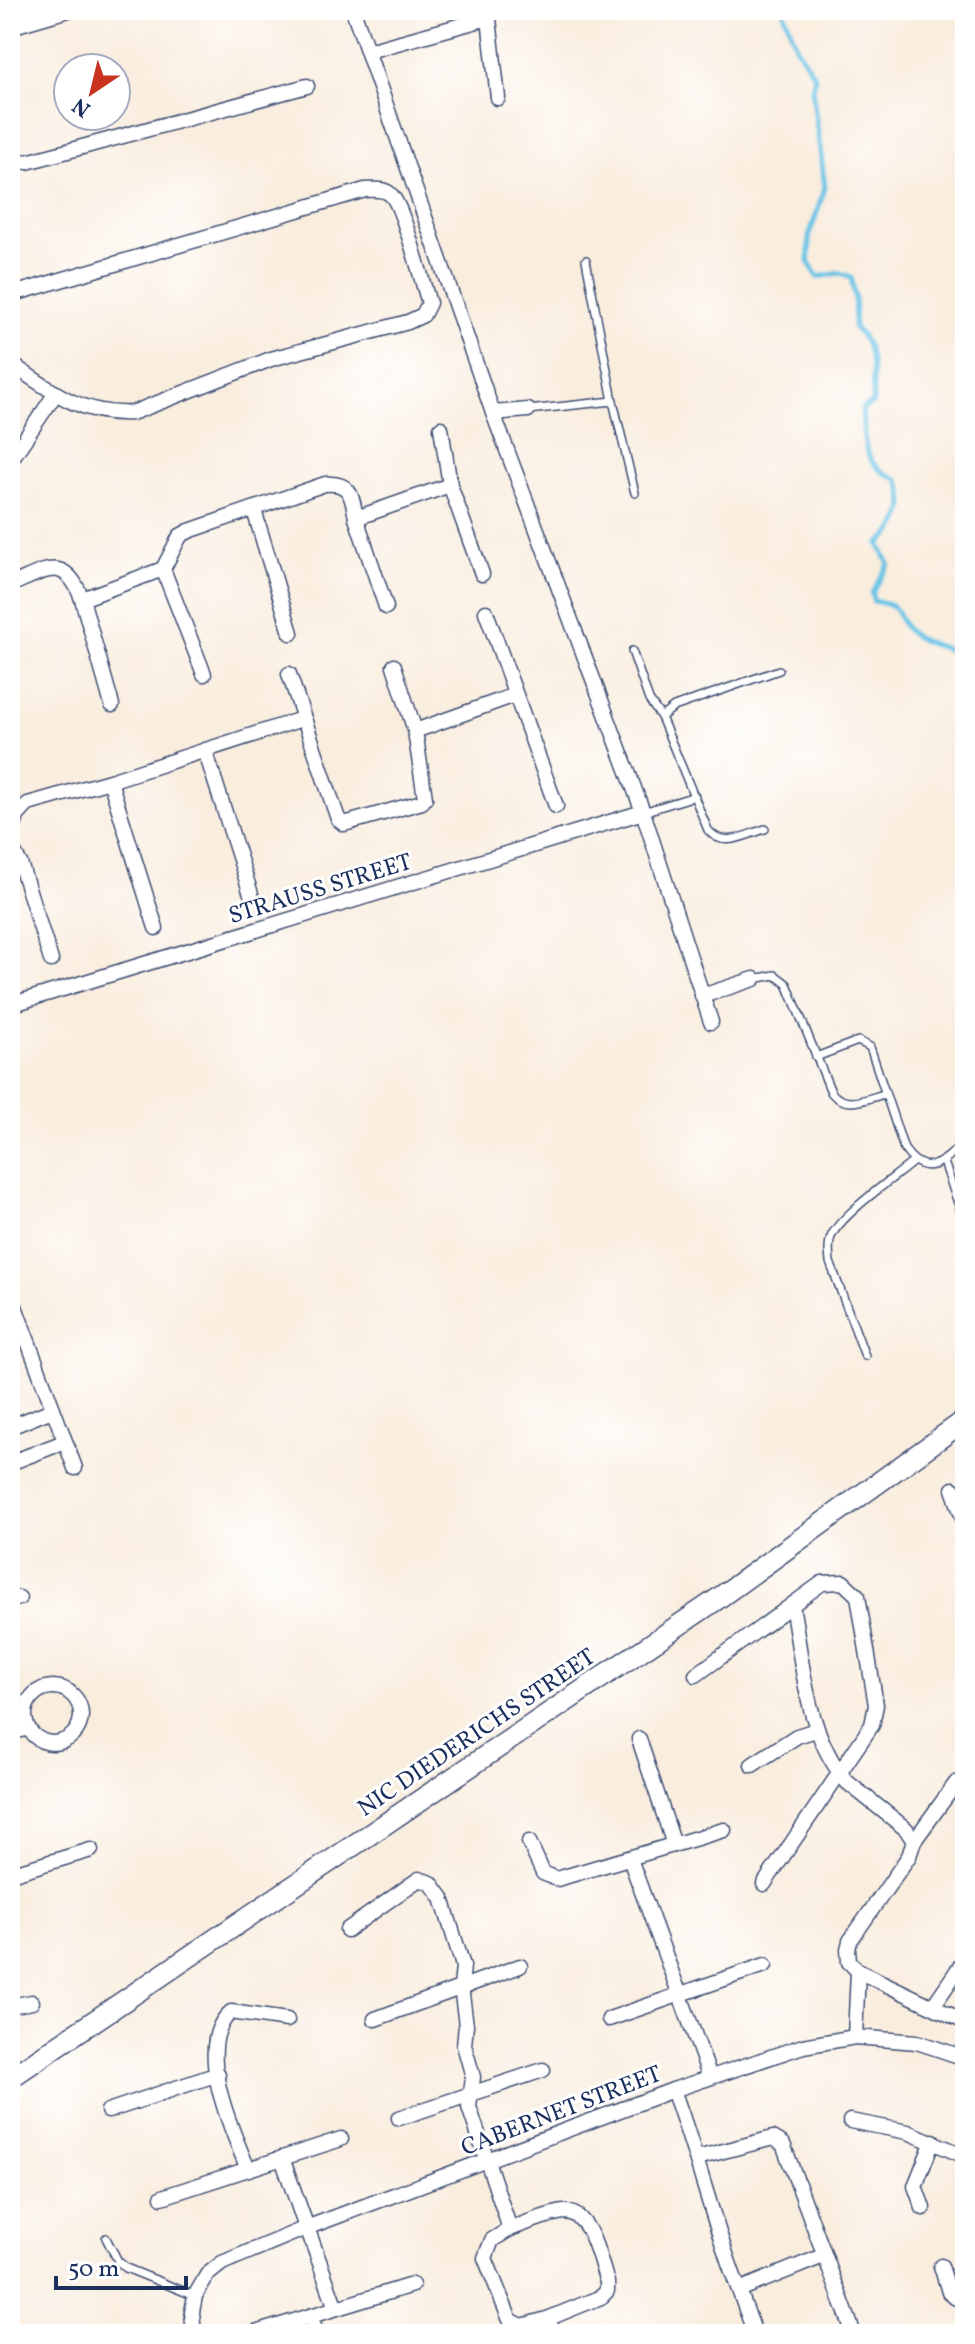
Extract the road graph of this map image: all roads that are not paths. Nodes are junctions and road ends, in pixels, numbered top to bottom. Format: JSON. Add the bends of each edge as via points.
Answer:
{"nodes":[{"id":1,"x":68,"y":10,"type":"edge"},
{"id":2,"x":353,"y":10,"type":"edge"},
{"id":3,"x":488,"y":14,"type":"edge"},
{"id":4,"x":10,"y":27,"type":"edge"},
{"id":5,"x":368,"y":51,"type":"junction"},
{"id":6,"x":307,"y":86,"type":"dead end"},
{"id":7,"x":498,"y":98,"type":"dead end"},
{"id":8,"x":10,"y":154,"type":"edge"},
{"id":9,"x":586,"y":260,"type":"dead end"},
{"id":10,"x":10,"y":295,"type":"edge"},
{"id":11,"x":10,"y":363,"type":"edge"},
{"id":12,"x":56,"y":393,"type":"junction"},
{"id":13,"x":613,"y":401,"type":"junction"},
{"id":14,"x":528,"y":410,"type":"joint"},
{"id":15,"x":493,"y":413,"type":"junction"},
{"id":16,"x":441,"y":428,"type":"dead end"},
{"id":17,"x":10,"y":461,"type":"edge"},
{"id":18,"x":450,"y":485,"type":"junction"},
{"id":19,"x":635,"y":493,"type":"dead end"},
{"id":20,"x":254,"y":510,"type":"junction"},
{"id":21,"x":356,"y":518,"type":"junction"},
{"id":22,"x":163,"y":569,"type":"junction"},
{"id":23,"x":482,"y":574,"type":"dead end"},
{"id":24,"x":10,"y":585,"type":"edge"},
{"id":25,"x":82,"y":599,"type":"junction"},
{"id":26,"x":386,"y":607,"type":"dead end"},
{"id":27,"x":486,"y":612,"type":"dead end"},
{"id":28,"x":291,"y":633,"type":"dead end"},
{"id":29,"x":632,"y":651,"type":"dead end"},
{"id":30,"x":394,"y":666,"type":"dead end"},
{"id":31,"x":779,"y":670,"type":"dead end"},
{"id":32,"x":204,"y":674,"type":"dead end"},
{"id":33,"x":289,"y":674,"type":"dead end"},
{"id":34,"x":515,"y":695,"type":"junction"},
{"id":35,"x":112,"y":705,"type":"dead end"},
{"id":36,"x":661,"y":717,"type":"junction"},
{"id":37,"x":302,"y":719,"type":"junction"},
{"id":38,"x":415,"y":731,"type":"junction"},
{"id":39,"x":205,"y":750,"type":"junction"},
{"id":40,"x":110,"y":781,"type":"junction"},
{"id":41,"x":695,"y":796,"type":"junction"},
{"id":42,"x":556,"y":806,"type":"dead end"},
{"id":43,"x":643,"y":812,"type":"junction"},
{"id":44,"x":765,"y":829,"type":"dead end"},
{"id":45,"x":10,"y":843,"type":"edge"},
{"id":46,"x":251,"y":894,"type":"dead end"},
{"id":47,"x":156,"y":928,"type":"dead end"},
{"id":48,"x":51,"y":960,"type":"dead end"},
{"id":49,"x":754,"y":979,"type":"joint"},
{"id":50,"x":702,"y":996,"type":"junction"},
{"id":51,"x":10,"y":1005,"type":"edge"},
{"id":52,"x":711,"y":1022,"type":"dead end"},
{"id":53,"x":816,"y":1057,"type":"junction"},
{"id":54,"x":884,"y":1094,"type":"junction"},
{"id":55,"x":965,"y":1141,"type":"edge"},
{"id":56,"x":914,"y":1161,"type":"junction"},
{"id":57,"x":944,"y":1162,"type":"junction"},
{"id":58,"x":965,"y":1224,"type":"edge"},
{"id":59,"x":10,"y":1293,"type":"edge"},
{"id":60,"x":865,"y":1356,"type":"dead end"},
{"id":61,"x":52,"y":1410,"type":"junction"},
{"id":62,"x":965,"y":1420,"type":"edge"},
{"id":63,"x":10,"y":1427,"type":"edge"},
{"id":64,"x":64,"y":1442,"type":"junction"},
{"id":65,"x":10,"y":1463,"type":"edge"},
{"id":66,"x":75,"y":1468,"type":"dead end"},
{"id":67,"x":953,"y":1489,"type":"dead end"},
{"id":68,"x":965,"y":1524,"type":"edge"},
{"id":69,"x":792,"y":1605,"type":"junction"},
{"id":70,"x":696,"y":1675,"type":"dead end"},
{"id":71,"x":28,"y":1728,"type":"junction"},
{"id":72,"x":816,"y":1730,"type":"junction"},
{"id":73,"x":10,"y":1733,"type":"edge"},
{"id":74,"x":639,"y":1739,"type":"dead end"},
{"id":75,"x":752,"y":1765,"type":"dead end"},
{"id":76,"x":840,"y":1773,"type":"junction"},
{"id":77,"x":956,"y":1783,"type":"dead end"},
{"id":78,"x":724,"y":1830,"type":"dead end"},
{"id":79,"x":914,"y":1841,"type":"junction"},
{"id":80,"x":529,"y":1842,"type":"dead end"},
{"id":81,"x":674,"y":1845,"type":"junction"},
{"id":82,"x":91,"y":1850,"type":"dead end"},
{"id":83,"x":630,"y":1859,"type":"junction"},
{"id":84,"x":10,"y":1874,"type":"edge"},
{"id":85,"x":764,"y":1884,"type":"dead end"},
{"id":86,"x":347,"y":1930,"type":"dead end"},
{"id":87,"x":965,"y":1959,"type":"edge"},
{"id":88,"x":765,"y":1965,"type":"dead end"},
{"id":89,"x":520,"y":1966,"type":"dead end"},
{"id":90,"x":858,"y":1971,"type":"junction"},
{"id":91,"x":461,"y":1987,"type":"junction"},
{"id":92,"x":679,"y":1993,"type":"junction"},
{"id":93,"x":32,"y":2002,"type":"dead end"},
{"id":94,"x":10,"y":2006,"type":"edge"},
{"id":95,"x":933,"y":2006,"type":"junction"},
{"id":96,"x":375,"y":2019,"type":"dead end"},
{"id":97,"x":609,"y":2019,"type":"dead end"},
{"id":98,"x":287,"y":2020,"type":"dead end"},
{"id":99,"x":965,"y":2022,"type":"edge"},
{"id":100,"x":855,"y":2037,"type":"junction"},
{"id":101,"x":965,"y":2058,"type":"edge"},
{"id":102,"x":543,"y":2070,"type":"dead end"},
{"id":103,"x":218,"y":2074,"type":"junction"},
{"id":104,"x":710,"y":2077,"type":"junction"},
{"id":105,"x":10,"y":2078,"type":"edge"},
{"id":106,"x":673,"y":2090,"type":"junction"},
{"id":107,"x":471,"y":2094,"type":"junction"},
{"id":108,"x":108,"y":2111,"type":"dead end"},
{"id":109,"x":399,"y":2118,"type":"dead end"},
{"id":110,"x":850,"y":2121,"type":"dead end"},
{"id":111,"x":341,"y":2139,"type":"dead end"},
{"id":112,"x":933,"y":2141,"type":"junction"},
{"id":113,"x":965,"y":2156,"type":"edge"},
{"id":114,"x":282,"y":2158,"type":"junction"},
{"id":115,"x":697,"y":2158,"type":"junction"},
{"id":116,"x":487,"y":2162,"type":"junction"},
{"id":117,"x":248,"y":2169,"type":"junction"},
{"id":118,"x":162,"y":2197,"type":"dead end"},
{"id":119,"x":923,"y":2208,"type":"dead end"},
{"id":120,"x":306,"y":2228,"type":"junction"},
{"id":121,"x":510,"y":2229,"type":"junction"},
{"id":122,"x":106,"y":2238,"type":"dead end"},
{"id":123,"x":823,"y":2256,"type":"junction"},
{"id":124,"x":941,"y":2266,"type":"dead end"},
{"id":125,"x":412,"y":2285,"type":"dead end"},
{"id":126,"x":739,"y":2290,"type":"junction"},
{"id":127,"x":195,"y":2296,"type":"junction"},
{"id":128,"x":965,"y":2298,"type":"edge"},
{"id":129,"x":336,"y":2308,"type":"junction"},
{"id":130,"x":310,"y":2316,"type":"junction"},
{"id":131,"x":547,"y":2319,"type":"junction"},
{"id":132,"x":194,"y":2334,"type":"edge"},
{"id":133,"x":252,"y":2334,"type":"edge"},
{"id":134,"x":317,"y":2334,"type":"edge"},
{"id":135,"x":555,"y":2334,"type":"edge"},
{"id":136,"x":755,"y":2334,"type":"edge"},
{"id":137,"x":854,"y":2334,"type":"edge"}],
"edges":[{"from":1,"to":4,"type":"street"},
{"from":2,"to":5,"type":"street"},
{"from":3,"to":5,"type":"street"},
{"from":3,"to":7,"type":"street"},
{"from":5,"to":15,"type":"street"},
{"from":6,"to":8,"type":"street","via":[[27,162]]},
{"from":9,"to":13,"type":"lane"},
{"from":10,"to":12,"type":"street","via":[[365,190],[388,192],[400,211],[429,303],[423,315],[271,359],[132,413],[108,415]]},
{"from":11,"to":12,"type":"street"},
{"from":12,"to":17,"type":"street"},
{"from":13,"to":14,"type":"lane"},
{"from":13,"to":19,"type":"lane"},
{"from":14,"to":15,"type":"street"},
{"from":15,"to":43,"type":"street"},
{"from":16,"to":18,"type":"street"},
{"from":18,"to":21,"type":"street"},
{"from":18,"to":23,"type":"street"},
{"from":20,"to":21,"type":"street","via":[[338,483],[352,497]]},
{"from":20,"to":22,"type":"street","via":[[180,536]]},
{"from":20,"to":28,"type":"street"},
{"from":21,"to":26,"type":"street"},
{"from":22,"to":25,"type":"street"},
{"from":22,"to":32,"type":"street"},
{"from":24,"to":25,"type":"street","via":[[60,569],[70,575]]},
{"from":25,"to":35,"type":"street"},
{"from":27,"to":34,"type":"street"},
{"from":29,"to":36,"type":"lane","via":[[649,700]]},
{"from":30,"to":38,"type":"street"},
{"from":31,"to":36,"type":"lane","via":[[674,707]]},
{"from":33,"to":37,"type":"street"},
{"from":34,"to":38,"type":"street"},
{"from":34,"to":42,"type":"street"},
{"from":36,"to":41,"type":"lane"},
{"from":37,"to":38,"type":"street","via":[[344,824],[422,802]]},
{"from":37,"to":39,"type":"street"},
{"from":39,"to":40,"type":"street"},
{"from":39,"to":46,"type":"street"},
{"from":40,"to":45,"type":"street","via":[[28,804],[17,816]]},
{"from":40,"to":47,"type":"street"},
{"from":41,"to":43,"type":"lane"},
{"from":41,"to":44,"type":"lane","via":[[708,830],[719,840]]},
{"from":43,"to":50,"type":"street"},
{"from":43,"to":51,"type":"street","name":"STRAUSS STREET"},
{"from":45,"to":48,"type":"street"},
{"from":49,"to":50,"type":"street"},
{"from":49,"to":53,"type":"lane","via":[[775,975],[787,984]]},
{"from":50,"to":52,"type":"street"},
{"from":53,"to":54,"type":"lane","via":[[836,1098],[850,1103]]},
{"from":53,"to":54,"type":"lane","via":[[865,1042]]},
{"from":54,"to":56,"type":"lane","via":[[904,1149]]},
{"from":55,"to":57,"type":"lane"},
{"from":56,"to":57,"type":"lane","via":[[927,1166]]},
{"from":56,"to":60,"type":"lane","via":[[838,1225],[828,1249]]},
{"from":57,"to":58,"type":"lane"},
{"from":59,"to":61,"type":"street"},
{"from":61,"to":63,"type":"street"},
{"from":61,"to":64,"type":"street"},
{"from":62,"to":105,"type":"street","name":"NIC DIEDERICHS STREET","via":[[716,1600]]},
{"from":64,"to":65,"type":"street"},
{"from":64,"to":66,"type":"street"},
{"from":67,"to":68,"type":"street"},
{"from":69,"to":70,"type":"street"},
{"from":69,"to":72,"type":"street"},
{"from":69,"to":76,"type":"street","via":[[832,1581],[843,1582],[858,1596],[876,1705],[872,1725]]},
{"from":71,"to":71,"type":"street","via":[[25,1710],[41,1690],[58,1688],[78,1703],[78,1729],[65,1741],[40,1740]]},
{"from":71,"to":73,"type":"street"},
{"from":72,"to":75,"type":"street"},
{"from":72,"to":76,"type":"street"},
{"from":74,"to":81,"type":"street"},
{"from":76,"to":79,"type":"street"},
{"from":76,"to":85,"type":"street"},
{"from":77,"to":79,"type":"street"},
{"from":78,"to":81,"type":"street"},
{"from":79,"to":90,"type":"street","via":[[850,1941],[847,1956]]},
{"from":80,"to":83,"type":"street","via":[[543,1873],[557,1879]]},
{"from":81,"to":83,"type":"street"},
{"from":82,"to":84,"type":"street"},
{"from":83,"to":92,"type":"street"},
{"from":86,"to":91,"type":"street","via":[[414,1881],[431,1883],[442,1898],[463,1966]]},
{"from":87,"to":95,"type":"street"},
{"from":88,"to":92,"type":"street"},
{"from":89,"to":91,"type":"street"},
{"from":90,"to":95,"type":"street"},
{"from":90,"to":100,"type":"street"},
{"from":91,"to":96,"type":"street"},
{"from":91,"to":107,"type":"street"},
{"from":92,"to":97,"type":"street"},
{"from":92,"to":104,"type":"street"},
{"from":93,"to":94,"type":"street"},
{"from":95,"to":99,"type":"street"},
{"from":98,"to":103,"type":"street","via":[[236,2011],[227,2015],[217,2037]]},
{"from":100,"to":101,"type":"street","name":"CABERNET STREET","via":[[917,2042]]},
{"from":100,"to":104,"type":"street","name":"CABERNET STREET","via":[[803,2046]]},
{"from":102,"to":107,"type":"street"},
{"from":103,"to":108,"type":"street"},
{"from":103,"to":117,"type":"street","via":[[222,2103]]},
{"from":104,"to":106,"type":"street","name":"CABERNET STREET"},
{"from":106,"to":115,"type":"street"},
{"from":106,"to":116,"type":"street","name":"CABERNET STREET"},
{"from":107,"to":109,"type":"street"},
{"from":107,"to":116,"type":"street","via":[[469,2107]]},
{"from":110,"to":112,"type":"street"},
{"from":111,"to":114,"type":"street"},
{"from":112,"to":113,"type":"street"},
{"from":112,"to":119,"type":"street","via":[[915,2186]]},
{"from":114,"to":117,"type":"street"},
{"from":114,"to":120,"type":"street"},
{"from":115,"to":123,"type":"street","via":[[779,2140]]},
{"from":115,"to":126,"type":"street"},
{"from":116,"to":120,"type":"street","name":"CABERNET STREET"},
{"from":116,"to":121,"type":"street"},
{"from":117,"to":118,"type":"street"},
{"from":120,"to":127,"type":"street","name":"CABERNET STREET","via":[[222,2263],[207,2275]]},
{"from":120,"to":129,"type":"street"},
{"from":121,"to":131,"type":"street","via":[[492,2240],[485,2258],[506,2314],[522,2326]]},
{"from":121,"to":131,"type":"street","via":[[562,2212],[577,2215],[587,2226],[607,2291]]},
{"from":122,"to":127,"type":"lane","via":[[126,2268]]},
{"from":123,"to":126,"type":"street"},
{"from":123,"to":137,"type":"street"},
{"from":124,"to":128,"type":"street","via":[[949,2292]]},
{"from":125,"to":129,"type":"street"},
{"from":126,"to":136,"type":"street"},
{"from":127,"to":132,"type":"street"},
{"from":129,"to":130,"type":"street"},
{"from":130,"to":133,"type":"street"},
{"from":130,"to":134,"type":"street"},
{"from":131,"to":135,"type":"street"}]}
